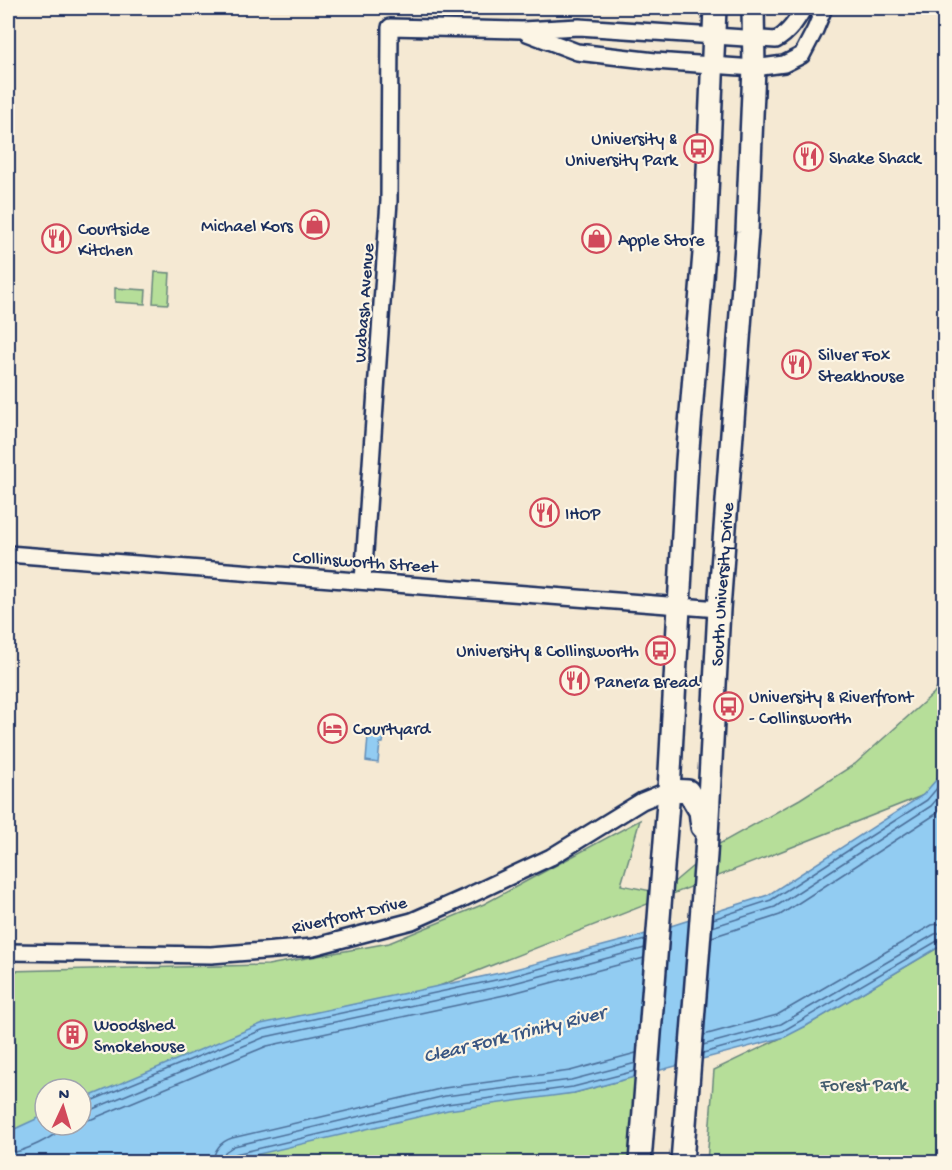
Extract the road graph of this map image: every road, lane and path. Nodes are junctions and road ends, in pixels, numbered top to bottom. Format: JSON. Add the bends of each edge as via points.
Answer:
{"nodes":[{"id":1,"x":715,"y":8,"type":"edge"},
{"id":2,"x":753,"y":8,"type":"edge"},
{"id":3,"x":804,"y":8,"type":"edge"},
{"id":4,"x":824,"y":8,"type":"edge"},
{"id":5,"x":522,"y":30,"type":"junction"},
{"id":6,"x":715,"y":35,"type":"junction"},
{"id":7,"x":752,"y":37,"type":"junction"},
{"id":8,"x":713,"y":65,"type":"junction"},
{"id":9,"x":754,"y":68,"type":"junction"},
{"id":10,"x":8,"y":554,"type":"edge"},
{"id":11,"x":363,"y":581,"type":"junction"},
{"id":12,"x":678,"y":606,"type":"junction"},
{"id":13,"x":719,"y":609,"type":"junction"},
{"id":14,"x":669,"y":790,"type":"junction"},
{"id":15,"x":705,"y":864,"type":"junction"},
{"id":16,"x":8,"y":952,"type":"edge"},
{"id":17,"x":640,"y":1162,"type":"edge"},
{"id":18,"x":682,"y":1162,"type":"edge"}],
"edges":[{"from":1,"to":6,"type":"main road"},
{"from":2,"to":7,"type":"main road","name":"South University Drive"},
{"from":3,"to":7,"type":"street","via":[[784,36],[776,40]]},
{"from":4,"to":9,"type":"street","via":[[802,55],[784,64]]},
{"from":5,"to":6,"type":"street","via":[[579,27]]},
{"from":5,"to":8,"type":"street","via":[[577,52]]},
{"from":5,"to":11,"type":"street","name":"Wabash Avenue","via":[[390,27],[389,201]]},
{"from":6,"to":7,"type":"street"},
{"from":6,"to":8,"type":"main road"},
{"from":7,"to":9,"type":"main road","name":"South University Drive"},
{"from":8,"to":9,"type":"street"},
{"from":8,"to":12,"type":"main road","via":[[705,241]]},
{"from":9,"to":13,"type":"main road","name":"South University Drive","via":[[747,232]]},
{"from":10,"to":11,"type":"street","name":"Collinsworth Street"},
{"from":11,"to":12,"type":"street","name":"Collinsworth Street"},
{"from":12,"to":13,"type":"street","name":"Collinsworth Street"},
{"from":12,"to":14,"type":"main road"},
{"from":13,"to":15,"type":"main road","name":"South University Drive"},
{"from":14,"to":15,"type":"main road","via":[[688,791],[700,811]]},
{"from":14,"to":16,"type":"street","name":"Riverfront Drive","via":[[642,801],[510,878],[412,921],[313,947],[211,955]]},
{"from":14,"to":17,"type":"main road"},
{"from":15,"to":18,"type":"main road","name":"South University Drive"}]}
